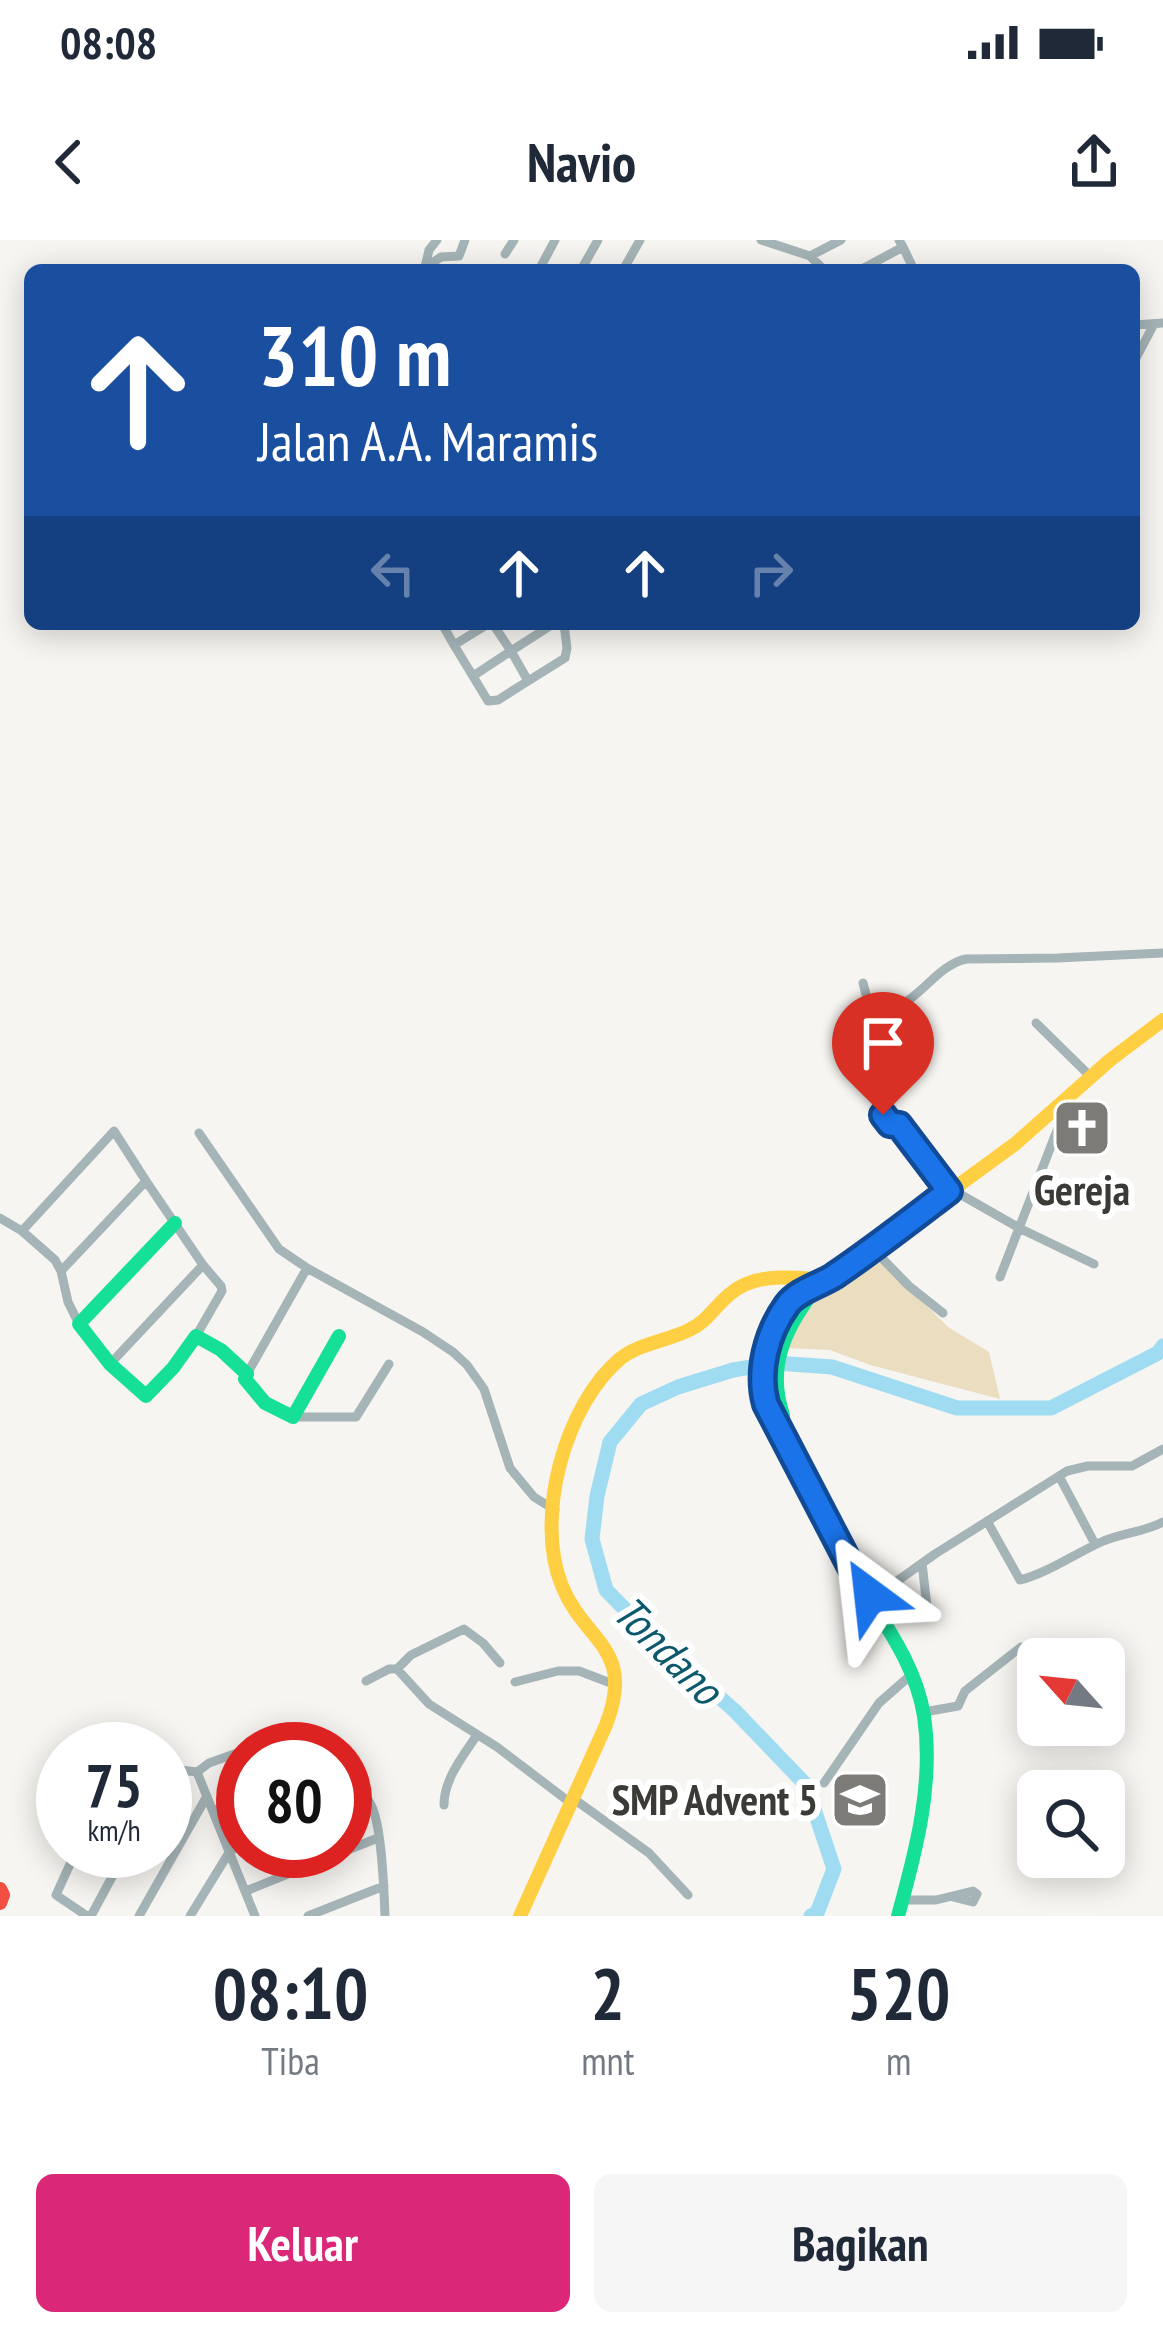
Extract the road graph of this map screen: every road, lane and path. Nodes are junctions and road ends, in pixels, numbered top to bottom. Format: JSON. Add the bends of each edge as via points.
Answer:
{"nodes":[{"id":1,"x":465,"y":240,"type":"edge"},
{"id":2,"x":514,"y":240,"type":"edge"},
{"id":3,"x":761,"y":240,"type":"edge"},
{"id":4,"x":841,"y":240,"type":"edge"},
{"id":5,"x":786,"y":243,"type":"edge"},
{"id":6,"x":901,"y":244,"type":"edge"},
{"id":7,"x":505,"y":254,"type":"dead end"},
{"id":8,"x":810,"y":256,"type":"junction"},
{"id":9,"x":431,"y":264,"type":"edge"},
{"id":10,"x":818,"y":264,"type":"edge"},
{"id":11,"x":869,"y":264,"type":"edge"},
{"id":12,"x":1159,"y":323,"type":"edge"},
{"id":13,"x":1140,"y":353,"type":"edge"},
{"id":14,"x":445,"y":630,"type":"edge"},
{"id":15,"x":480,"y":630,"type":"edge"},
{"id":16,"x":494,"y":630,"type":"edge"},
{"id":17,"x":544,"y":630,"type":"edge"},
{"id":18,"x":565,"y":630,"type":"edge"},
{"id":19,"x":454,"y":645,"type":"junction"},
{"id":20,"x":511,"y":652,"type":"junction"},
{"id":21,"x":473,"y":676,"type":"junction"},
{"id":22,"x":528,"y":681,"type":"junction"},
{"id":23,"x":1163,"y":952,"type":"edge"},
{"id":24,"x":863,"y":983,"type":"dead end"},
{"id":25,"x":882,"y":1010,"type":"junction"},
{"id":26,"x":1163,"y":1020,"type":"edge"},
{"id":27,"x":1036,"y":1023,"type":"dead end"},
{"id":28,"x":864,"y":1026,"type":"dead end"},
{"id":29,"x":1091,"y":1077,"type":"junction"},
{"id":30,"x":1062,"y":1104,"type":"junction"},
{"id":31,"x":199,"y":1133,"type":"dead end"},
{"id":32,"x":146,"y":1181,"type":"junction"},
{"id":33,"x":950,"y":1190,"type":"junction"},
{"id":34,"x":0,"y":1218,"type":"edge"},
{"id":35,"x":175,"y":1223,"type":"junction"},
{"id":36,"x":1021,"y":1229,"type":"junction"},
{"id":37,"x":22,"y":1231,"type":"junction"},
{"id":38,"x":873,"y":1249,"type":"junction"},
{"id":39,"x":1094,"y":1264,"type":"dead end"},
{"id":40,"x":203,"y":1265,"type":"junction"},
{"id":41,"x":308,"y":1268,"type":"junction"},
{"id":42,"x":61,"y":1271,"type":"junction"},
{"id":43,"x":1000,"y":1277,"type":"dead end"},
{"id":44,"x":822,"y":1284,"type":"junction"},
{"id":45,"x":943,"y":1313,"type":"dead end"},
{"id":46,"x":80,"y":1324,"type":"junction"},
{"id":47,"x":196,"y":1336,"type":"junction"},
{"id":48,"x":339,"y":1336,"type":"dead end"},
{"id":49,"x":110,"y":1364,"type":"junction"},
{"id":50,"x":388,"y":1364,"type":"dead end"},
{"id":51,"x":247,"y":1374,"type":"junction"},
{"id":52,"x":293,"y":1417,"type":"junction"},
{"id":53,"x":1163,"y":1449,"type":"edge"},
{"id":54,"x":1059,"y":1476,"type":"junction"},
{"id":55,"x":555,"y":1510,"type":"junction"},
{"id":56,"x":987,"y":1520,"type":"junction"},
{"id":57,"x":1163,"y":1522,"type":"edge"},
{"id":58,"x":1095,"y":1544,"type":"junction"},
{"id":59,"x":922,"y":1563,"type":"junction"},
{"id":60,"x":869,"y":1594,"type":"junction"},
{"id":61,"x":928,"y":1615,"type":"dead end"},
{"id":62,"x":1017,"y":1650,"type":"edge"},
{"id":63,"x":500,"y":1663,"type":"dead end"},
{"id":64,"x":397,"y":1670,"type":"junction"},
{"id":65,"x":912,"y":1674,"type":"junction"},
{"id":66,"x":366,"y":1681,"type":"dead end"},
{"id":67,"x":515,"y":1682,"type":"dead end"},
{"id":68,"x":616,"y":1684,"type":"junction"},
{"id":69,"x":924,"y":1712,"type":"junction"},
{"id":70,"x":477,"y":1735,"type":"junction"},
{"id":71,"x":216,"y":1761,"type":"edge"},
{"id":72,"x":192,"y":1771,"type":"edge"},
{"id":73,"x":197,"y":1772,"type":"junction"},
{"id":74,"x":824,"y":1783,"type":"dead end"},
{"id":75,"x":207,"y":1796,"type":"junction"},
{"id":76,"x":573,"y":1802,"type":"junction"},
{"id":77,"x":444,"y":1805,"type":"dead end"},
{"id":78,"x":372,"y":1808,"type":"edge"},
{"id":79,"x":214,"y":1811,"type":"joint"},
{"id":80,"x":216,"y":1816,"type":"edge"},
{"id":81,"x":378,"y":1838,"type":"junction"},
{"id":82,"x":372,"y":1840,"type":"edge"},
{"id":83,"x":216,"y":1874,"type":"edge"},
{"id":84,"x":63,"y":1878,"type":"edge"},
{"id":85,"x":111,"y":1878,"type":"edge"},
{"id":86,"x":241,"y":1878,"type":"edge"},
{"id":87,"x":287,"y":1878,"type":"edge"},
{"id":88,"x":384,"y":1886,"type":"junction"},
{"id":89,"x":0,"y":1889,"type":"edge"},
{"id":90,"x":688,"y":1895,"type":"dead end"},
{"id":91,"x":248,"y":1896,"type":"junction"},
{"id":92,"x":953,"y":1897,"type":"dead end"},
{"id":93,"x":0,"y":1903,"type":"edge"},
{"id":94,"x":900,"y":1908,"type":"edge"},
{"id":95,"x":89,"y":1916,"type":"edge"},
{"id":96,"x":139,"y":1916,"type":"edge"},
{"id":97,"x":190,"y":1916,"type":"edge"},
{"id":98,"x":240,"y":1916,"type":"edge"},
{"id":99,"x":255,"y":1916,"type":"edge"},
{"id":100,"x":308,"y":1916,"type":"edge"},
{"id":101,"x":385,"y":1916,"type":"edge"},
{"id":102,"x":520,"y":1916,"type":"edge"}],
"edges":[{"from":1,"to":9,"type":"street","via":[[459,256]]},
{"from":2,"to":7,"type":"street"},
{"from":3,"to":5,"type":"street"},
{"from":4,"to":8,"type":"street"},
{"from":5,"to":8,"type":"street"},
{"from":6,"to":11,"type":"street"},
{"from":8,"to":10,"type":"street"},
{"from":12,"to":13,"type":"street"},
{"from":14,"to":19,"type":"street"},
{"from":15,"to":19,"type":"street"},
{"from":16,"to":20,"type":"street"},
{"from":17,"to":20,"type":"street"},
{"from":18,"to":22,"type":"street","via":[[565,658]]},
{"from":19,"to":21,"type":"street"},
{"from":20,"to":21,"type":"street"},
{"from":20,"to":22,"type":"street"},
{"from":21,"to":22,"type":"street","via":[[493,703]]},
{"from":23,"to":25,"type":"street","via":[[952,962],[922,992]]},
{"from":24,"to":25,"type":"street"},
{"from":25,"to":28,"type":"street"},
{"from":25,"to":33,"type":"street","via":[[902,1035],[884,1118],[899,1125]]},
{"from":26,"to":29,"type":"main road"},
{"from":27,"to":29,"type":"street"},
{"from":29,"to":30,"type":"main road"},
{"from":30,"to":33,"type":"main road"},
{"from":30,"to":36,"type":"street"},
{"from":31,"to":41,"type":"street","via":[[279,1249]]},
{"from":32,"to":35,"type":"street"},
{"from":32,"to":37,"type":"street","via":[[114,1131]]},
{"from":32,"to":42,"type":"street"},
{"from":33,"to":36,"type":"street"},
{"from":33,"to":38,"type":"main road"},
{"from":34,"to":37,"type":"street"},
{"from":35,"to":40,"type":"street"},
{"from":35,"to":46,"type":"main road"},
{"from":36,"to":39,"type":"street"},
{"from":36,"to":43,"type":"street"},
{"from":37,"to":42,"type":"street"},
{"from":38,"to":44,"type":"main road"},
{"from":38,"to":45,"type":"street"},
{"from":40,"to":47,"type":"street","via":[[222,1291]]},
{"from":40,"to":49,"type":"street"},
{"from":41,"to":51,"type":"street"},
{"from":41,"to":55,"type":"street","via":[[467,1365],[484,1389],[509,1468]]},
{"from":42,"to":46,"type":"street"},
{"from":44,"to":55,"type":"main road","via":[[760,1280],[737,1288],[695,1327],[639,1347],[606,1372],[572,1422]]},
{"from":44,"to":60,"type":"main road","via":[[785,1322],[768,1388]]},
{"from":46,"to":49,"type":"main road"},
{"from":47,"to":49,"type":"main road","via":[[146,1396]]},
{"from":47,"to":51,"type":"main road"},
{"from":48,"to":52,"type":"main road"},
{"from":50,"to":52,"type":"street","via":[[356,1418]]},
{"from":51,"to":52,"type":"main road","via":[[256,1398]]},
{"from":53,"to":54,"type":"street","via":[[1132,1466]]},
{"from":54,"to":56,"type":"street"},
{"from":54,"to":58,"type":"street"},
{"from":55,"to":68,"type":"main road","via":[[560,1585],[614,1662]]},
{"from":56,"to":58,"type":"street","via":[[1020,1580]]},
{"from":56,"to":59,"type":"street"},
{"from":57,"to":58,"type":"street"},
{"from":59,"to":60,"type":"street"},
{"from":59,"to":61,"type":"street"},
{"from":60,"to":65,"type":"main road"},
{"from":62,"to":69,"type":"street","via":[[965,1691],[958,1706]]},
{"from":63,"to":64,"type":"street","via":[[464,1629]]},
{"from":64,"to":66,"type":"street"},
{"from":64,"to":70,"type":"street","via":[[429,1704]]},
{"from":65,"to":69,"type":"main road"},
{"from":65,"to":74,"type":"street","via":[[879,1703]]},
{"from":67,"to":68,"type":"street","via":[[579,1671]]},
{"from":68,"to":76,"type":"main road"},
{"from":69,"to":94,"type":"main road","via":[[919,1831]]},
{"from":70,"to":76,"type":"street"},
{"from":70,"to":77,"type":"street"},
{"from":71,"to":73,"type":"street"},
{"from":72,"to":73,"type":"street"},
{"from":73,"to":75,"type":"street"},
{"from":75,"to":79,"type":"street"},
{"from":75,"to":96,"type":"street"},
{"from":76,"to":90,"type":"street","via":[[649,1853]]},
{"from":76,"to":102,"type":"main road"},
{"from":78,"to":81,"type":"street"},
{"from":79,"to":80,"type":"street"},
{"from":81,"to":82,"type":"street"},
{"from":81,"to":88,"type":"street"},
{"from":83,"to":97,"type":"street"},
{"from":84,"to":95,"type":"street","via":[[56,1894]]},
{"from":85,"to":95,"type":"street"},
{"from":86,"to":91,"type":"street"},
{"from":87,"to":91,"type":"street"},
{"from":88,"to":100,"type":"street"},
{"from":88,"to":101,"type":"street"},
{"from":89,"to":93,"type":"main road"},
{"from":91,"to":98,"type":"street"},
{"from":91,"to":99,"type":"street"},
{"from":92,"to":94,"type":"street"}]}
